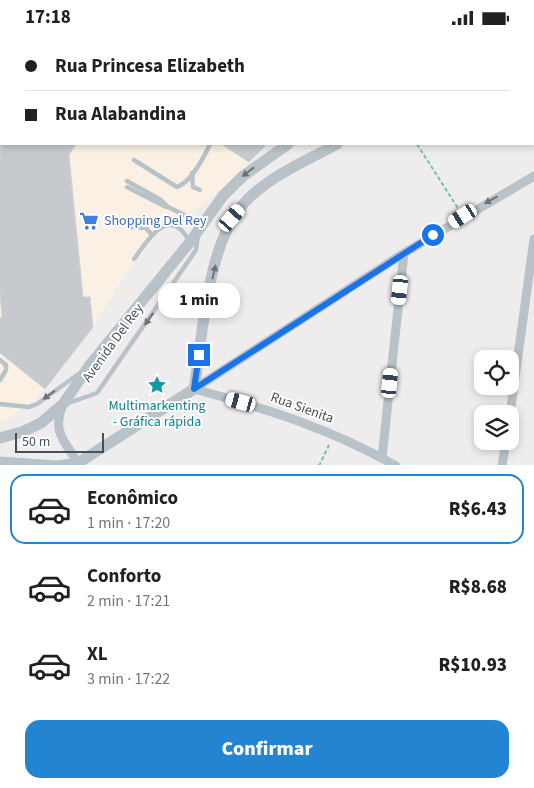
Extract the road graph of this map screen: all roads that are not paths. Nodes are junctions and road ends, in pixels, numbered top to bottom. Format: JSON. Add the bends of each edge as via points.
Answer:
{"nodes":[{"id":1,"x":209,"y":145,"type":"edge"},
{"id":2,"x":287,"y":145,"type":"edge"},
{"id":3,"x":335,"y":145,"type":"edge"},
{"id":4,"x":134,"y":160,"type":"dead end"},
{"id":5,"x":192,"y":173,"type":"junction"},
{"id":6,"x":534,"y":176,"type":"edge"},
{"id":7,"x":127,"y":181,"type":"dead end"},
{"id":8,"x":127,"y":187,"type":"dead end"},
{"id":9,"x":200,"y":190,"type":"dead end"},
{"id":10,"x":168,"y":207,"type":"junction"},
{"id":11,"x":130,"y":227,"type":"dead end"},
{"id":12,"x":201,"y":227,"type":"junction"},
{"id":13,"x":152,"y":235,"type":"junction"},
{"id":14,"x":534,"y":239,"type":"edge"},
{"id":15,"x":190,"y":242,"type":"junction"},
{"id":16,"x":404,"y":253,"type":"junction"},
{"id":17,"x":134,"y":259,"type":"dead end"},
{"id":18,"x":0,"y":360,"type":"edge"},
{"id":19,"x":89,"y":366,"type":"junction"},
{"id":20,"x":0,"y":380,"type":"edge"},
{"id":21,"x":194,"y":389,"type":"junction"},
{"id":22,"x":63,"y":404,"type":"junction"},
{"id":23,"x":0,"y":405,"type":"edge"},
{"id":24,"x":511,"y":405,"type":"edge"},
{"id":25,"x":0,"y":438,"type":"edge"},
{"id":26,"x":504,"y":450,"type":"edge"},
{"id":27,"x":382,"y":457,"type":"junction"},
{"id":28,"x":0,"y":462,"type":"edge"},
{"id":29,"x":79,"y":464,"type":"edge"},
{"id":30,"x":57,"y":465,"type":"edge"},
{"id":31,"x":396,"y":465,"type":"edge"},
{"id":32,"x":502,"y":465,"type":"edge"}],
"edges":[{"from":1,"to":5,"type":"lane"},
{"from":2,"to":12,"type":"street","name":"Avenida Del Rey","one_way":true,"via":[[243,176],[223,196]]},
{"from":21,"to":3,"type":"street","one_way":true,"via":[[210,288],[220,246],[232,218],[247,200],[273,179]]},
{"from":4,"to":5,"type":"lane","via":[[176,187]]},
{"from":5,"to":9,"type":"lane","via":[[193,187]]},
{"from":6,"to":16,"type":"street","one_way":true},
{"from":7,"to":10,"type":"lane"},
{"from":8,"to":10,"type":"lane"},
{"from":10,"to":12,"type":"lane"},
{"from":11,"to":13,"type":"lane","via":[[146,228]]},
{"from":12,"to":15,"type":"street","name":"Avenida Del Rey"},
{"from":12,"to":22,"type":"lane","name":"Avenida Del Rey","one_way":true,"via":[[196,250],[97,393]]},
{"from":13,"to":15,"type":"lane","via":[[169,224],[180,229]]},
{"from":13,"to":17,"type":"lane"},
{"from":14,"to":24,"type":"street"},
{"from":15,"to":19,"type":"street","name":"Avenida Del Rey"},
{"from":16,"to":21,"type":"street"},
{"from":16,"to":27,"type":"street"},
{"from":18,"to":20,"type":"lane","via":[[6,365]]},
{"from":19,"to":22,"type":"street","name":"Avenida Del Rey"},
{"from":19,"to":23,"type":"lane","one_way":true,"via":[[37,404],[30,407]]},
{"from":21,"to":27,"type":"street","name":"Rua Sienita","via":[[272,410]]},
{"from":21,"to":29,"type":"street"},
{"from":22,"to":25,"type":"street","name":"Avenida Del Rey","via":[[41,423]]},
{"from":22,"to":29,"type":"street","via":[[58,428],[66,447]]},
{"from":26,"to":32,"type":"street"},
{"from":27,"to":31,"type":"street","name":"Rua Sienita"},
{"from":28,"to":30,"type":"street"},
{"from":29,"to":30,"type":"street"}]}
